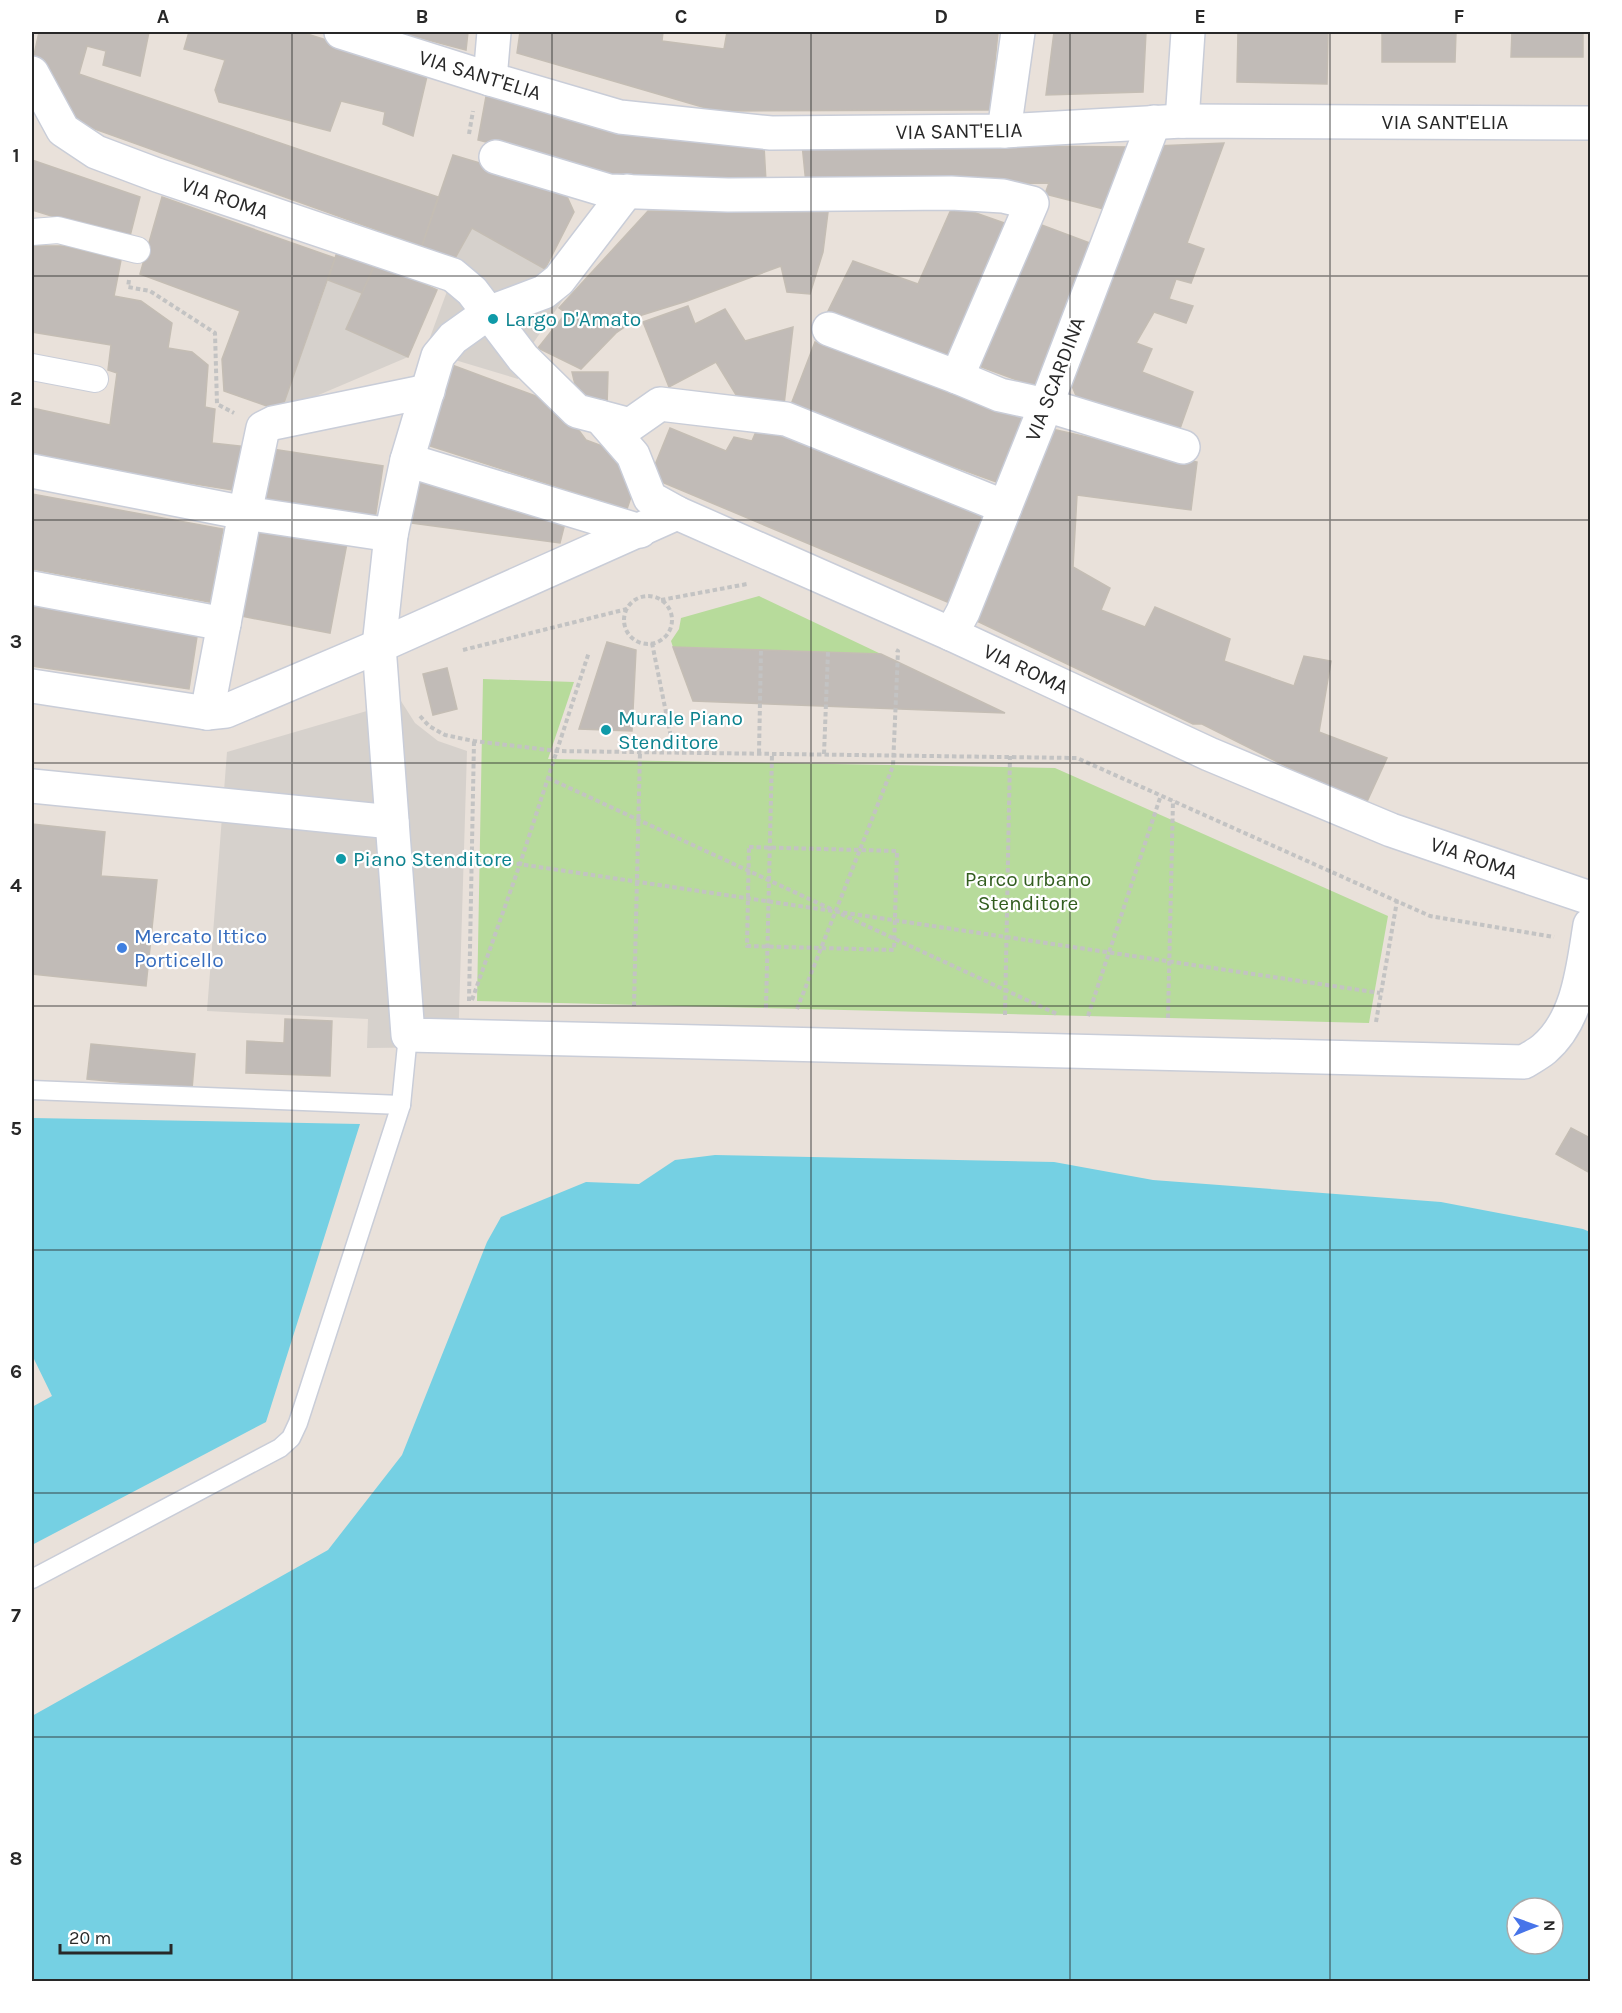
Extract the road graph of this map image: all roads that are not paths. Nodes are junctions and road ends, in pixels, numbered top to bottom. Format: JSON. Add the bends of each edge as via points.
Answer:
{"nodes":[{"id":1,"x":341,"y":32,"type":"edge"},
{"id":2,"x":494,"y":32,"type":"edge"},
{"id":3,"x":1018,"y":32,"type":"edge"},
{"id":4,"x":1188,"y":32,"type":"edge"},
{"id":5,"x":32,"y":74,"type":"edge"},
{"id":6,"x":484,"y":77,"type":"junction"},
{"id":7,"x":1168,"y":121,"type":"junction"},
{"id":8,"x":1590,"y":123,"type":"edge"},
{"id":9,"x":1004,"y":131,"type":"junction"},
{"id":10,"x":496,"y":157,"type":"road end"},
{"id":11,"x":627,"y":191,"type":"junction"},
{"id":12,"x":32,"y":232,"type":"edge"},
{"id":13,"x":137,"y":250,"type":"road end"},
{"id":14,"x":488,"y":313,"type":"junction"},
{"id":15,"x":829,"y":329,"type":"dead end"},
{"id":16,"x":32,"y":367,"type":"edge"},
{"id":17,"x":957,"y":377,"type":"junction"},
{"id":18,"x":95,"y":379,"type":"dead end"},
{"id":19,"x":428,"y":391,"type":"junction"},
{"id":20,"x":1046,"y":405,"type":"junction"},
{"id":21,"x":600,"y":417,"type":"junction"},
{"id":22,"x":1183,"y":447,"type":"dead end"},
{"id":23,"x":407,"y":460,"type":"junction"},
{"id":24,"x":32,"y":471,"type":"edge"},
{"id":25,"x":1005,"y":507,"type":"junction"},
{"id":26,"x":245,"y":513,"type":"junction"},
{"id":27,"x":677,"y":513,"type":"junction"},
{"id":28,"x":640,"y":531,"type":"junction"},
{"id":29,"x":391,"y":535,"type":"junction"},
{"id":30,"x":32,"y":588,"type":"edge"},
{"id":31,"x":224,"y":624,"type":"junction"},
{"id":32,"x":951,"y":634,"type":"junction"},
{"id":33,"x":379,"y":646,"type":"junction"},
{"id":34,"x":32,"y":686,"type":"edge"},
{"id":35,"x":207,"y":713,"type":"junction"},
{"id":36,"x":32,"y":786,"type":"edge"},
{"id":37,"x":392,"y":822,"type":"junction"},
{"id":38,"x":1590,"y":898,"type":"edge"},
{"id":39,"x":1589,"y":933,"type":"edge"},
{"id":40,"x":408,"y":1035,"type":"junction"},
{"id":41,"x":32,"y":1090,"type":"edge"},
{"id":42,"x":401,"y":1105,"type":"junction"},
{"id":43,"x":32,"y":1579,"type":"edge"}],
"edges":[{"from":1,"to":6,"type":"street","name":"VIA SANT'ELIA"},
{"from":2,"to":6,"type":"street"},
{"from":3,"to":9,"type":"street"},
{"from":4,"to":7,"type":"street","name":"VIA SCARDINA"},
{"from":5,"to":14,"type":"street","name":"VIA ROMA","via":[[63,129],[96,152],[453,275],[472,291]]},
{"from":6,"to":9,"type":"street","name":"VIA SANT'ELIA","via":[[620,117],[771,133]]},
{"from":7,"to":8,"type":"street","name":"VIA SANT'ELIA"},
{"from":7,"to":9,"type":"street","name":"VIA SANT'ELIA"},
{"from":7,"to":20,"type":"street","name":"VIA SCARDINA"},
{"from":10,"to":11,"type":"street","via":[[609,191]]},
{"from":11,"to":14,"type":"street","via":[[559,280],[544,292]]},
{"from":11,"to":17,"type":"street","via":[[728,195],[951,193],[1003,196],[1032,203]]},
{"from":12,"to":13,"type":"street","via":[[58,230]]},
{"from":14,"to":19,"type":"street","via":[[453,338],[438,356]]},
{"from":14,"to":21,"type":"street","name":"VIA ROMA","via":[[523,358],[577,411]]},
{"from":15,"to":17,"type":"street"},
{"from":16,"to":18,"type":"street"},
{"from":17,"to":20,"type":"street","via":[[1000,395]]},
{"from":19,"to":23,"type":"street"},
{"from":19,"to":26,"type":"street","via":[[263,428]]},
{"from":20,"to":22,"type":"street"},
{"from":20,"to":25,"type":"street","name":"VIA SCARDINA"},
{"from":21,"to":25,"type":"street","via":[[630,425],[660,404],[786,419]]},
{"from":21,"to":27,"type":"street","name":"VIA ROMA","via":[[633,455],[650,498]]},
{"from":23,"to":28,"type":"street"},
{"from":23,"to":29,"type":"street"},
{"from":24,"to":26,"type":"street"},
{"from":25,"to":32,"type":"street","name":"VIA SCARDINA"},
{"from":26,"to":29,"type":"street"},
{"from":26,"to":31,"type":"street"},
{"from":27,"to":28,"type":"street"},
{"from":27,"to":32,"type":"street","name":"VIA ROMA"},
{"from":28,"to":33,"type":"street"},
{"from":29,"to":33,"type":"street"},
{"from":30,"to":31,"type":"street"},
{"from":31,"to":35,"type":"street"},
{"from":32,"to":38,"type":"street","name":"VIA ROMA","via":[[1209,754],[1369,821]]},
{"from":33,"to":35,"type":"street","via":[[226,711]]},
{"from":33,"to":37,"type":"street"},
{"from":34,"to":35,"type":"street"},
{"from":36,"to":37,"type":"street"},
{"from":37,"to":40,"type":"street"},
{"from":39,"to":40,"type":"street","via":[[1578,992],[1563,1026],[1544,1049],[1524,1062]]},
{"from":40,"to":42,"type":"lane"},
{"from":41,"to":42,"type":"lane"},
{"from":42,"to":43,"type":"lane","via":[[291,1438],[280,1448]]}]}
